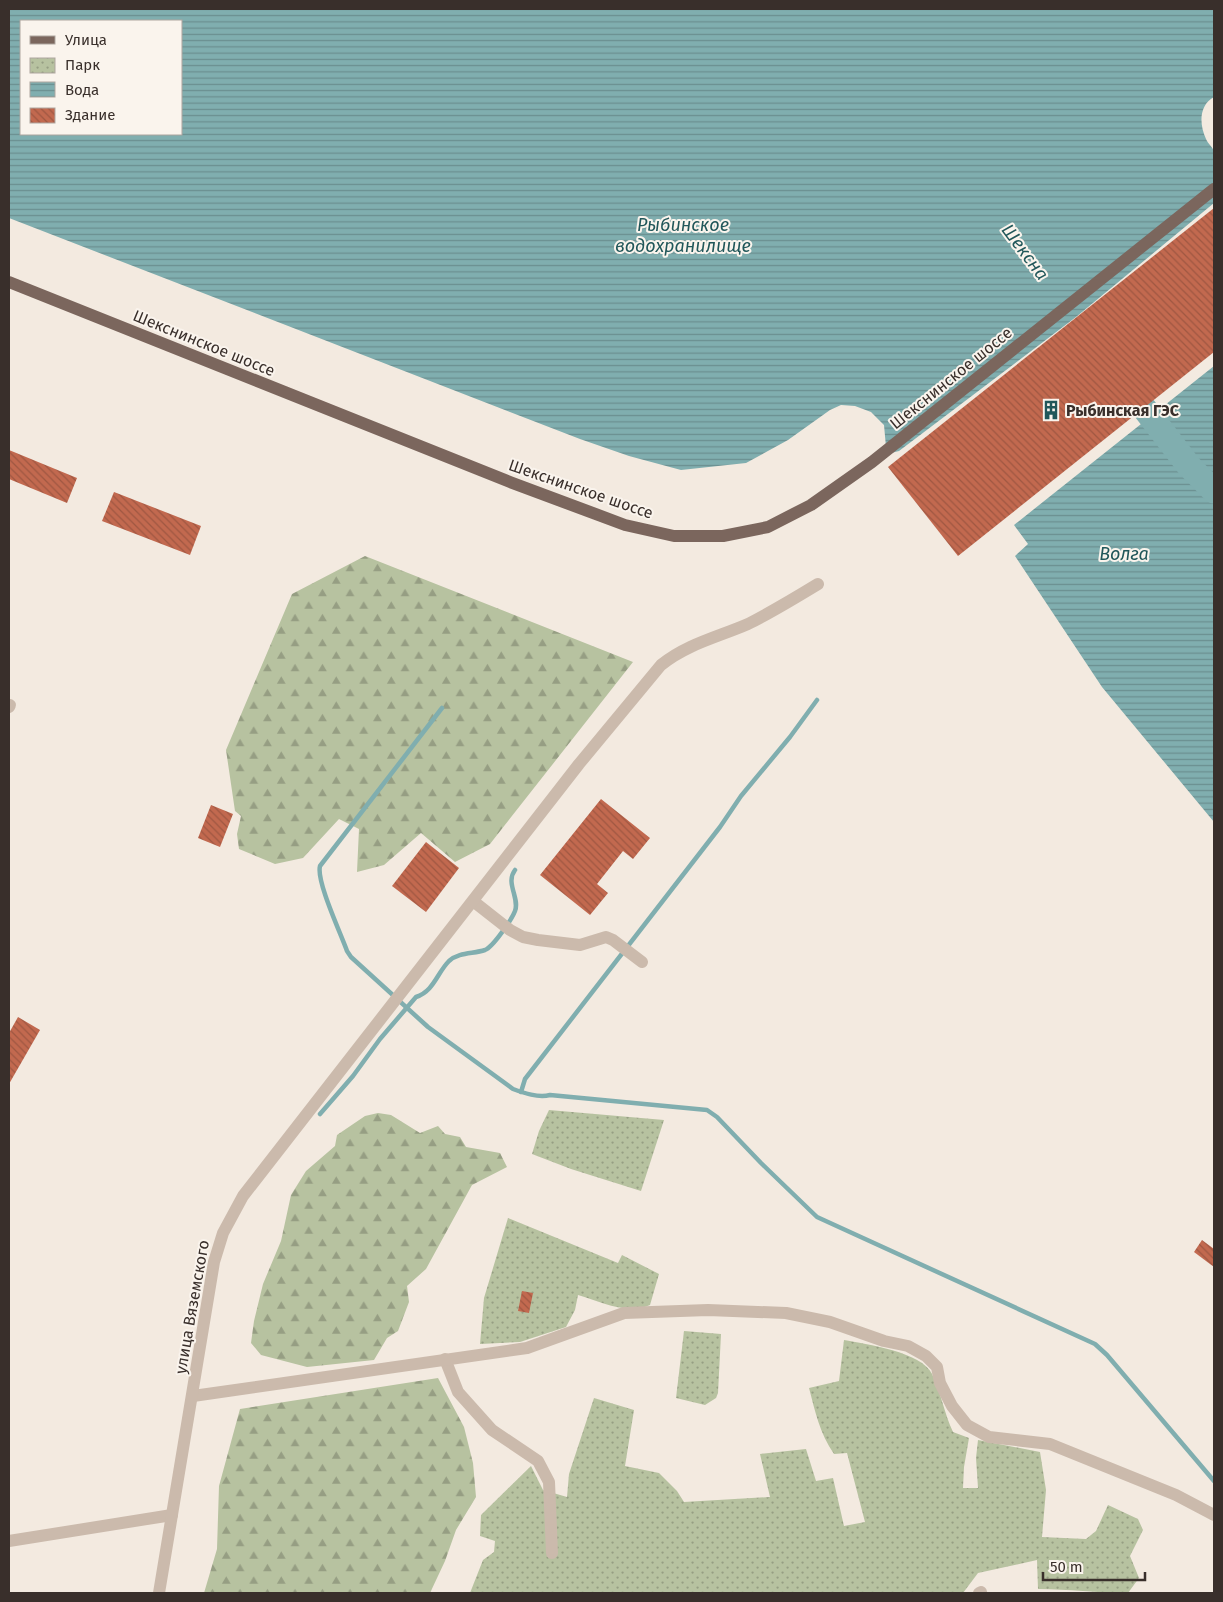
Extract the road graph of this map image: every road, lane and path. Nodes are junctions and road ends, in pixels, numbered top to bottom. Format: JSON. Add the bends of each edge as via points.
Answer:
{"nodes":[{"id":1,"x":1214,"y":189,"type":"edge"},
{"id":2,"x":9,"y":282,"type":"edge"},
{"id":3,"x":818,"y":584,"type":"dead end"},
{"id":4,"x":473,"y":901,"type":"junction"},
{"id":5,"x":642,"y":962,"type":"dead end"},
{"id":6,"x":445,"y":1359,"type":"junction"},
{"id":7,"x":193,"y":1396,"type":"junction"},
{"id":8,"x":172,"y":1515,"type":"junction"},
{"id":9,"x":1214,"y":1515,"type":"edge"},
{"id":10,"x":9,"y":1541,"type":"edge"},
{"id":11,"x":552,"y":1554,"type":"dead end"},
{"id":12,"x":159,"y":1593,"type":"edge"}],
"edges":[{"from":1,"to":2,"type":"main road","name":"Шекснинское шоссе","via":[[872,462],[811,505],[768,527],[723,536],[674,536],[625,524],[510,482]]},
{"from":3,"to":4,"type":"street","name":"улица Вяземского","via":[[766,615],[698,643],[661,665]]},
{"from":4,"to":5,"type":"street","via":[[523,937],[580,945],[606,937]]},
{"from":4,"to":7,"type":"street","name":"улица Вяземского","via":[[252,1182],[228,1221],[220,1239],[211,1279]]},
{"from":6,"to":7,"type":"street"},
{"from":6,"to":9,"type":"street","via":[[527,1348],[624,1312],[708,1310],[786,1313],[830,1322],[908,1346],[926,1356],[937,1367],[940,1383],[966,1425],[989,1437],[1050,1444],[1176,1495]]},
{"from":6,"to":11,"type":"street","via":[[458,1392],[492,1430],[538,1461],[549,1482]]},
{"from":7,"to":8,"type":"street","name":"улица Вяземского"},
{"from":8,"to":10,"type":"street"},
{"from":8,"to":12,"type":"street","name":"улица Вяземского"}]}
